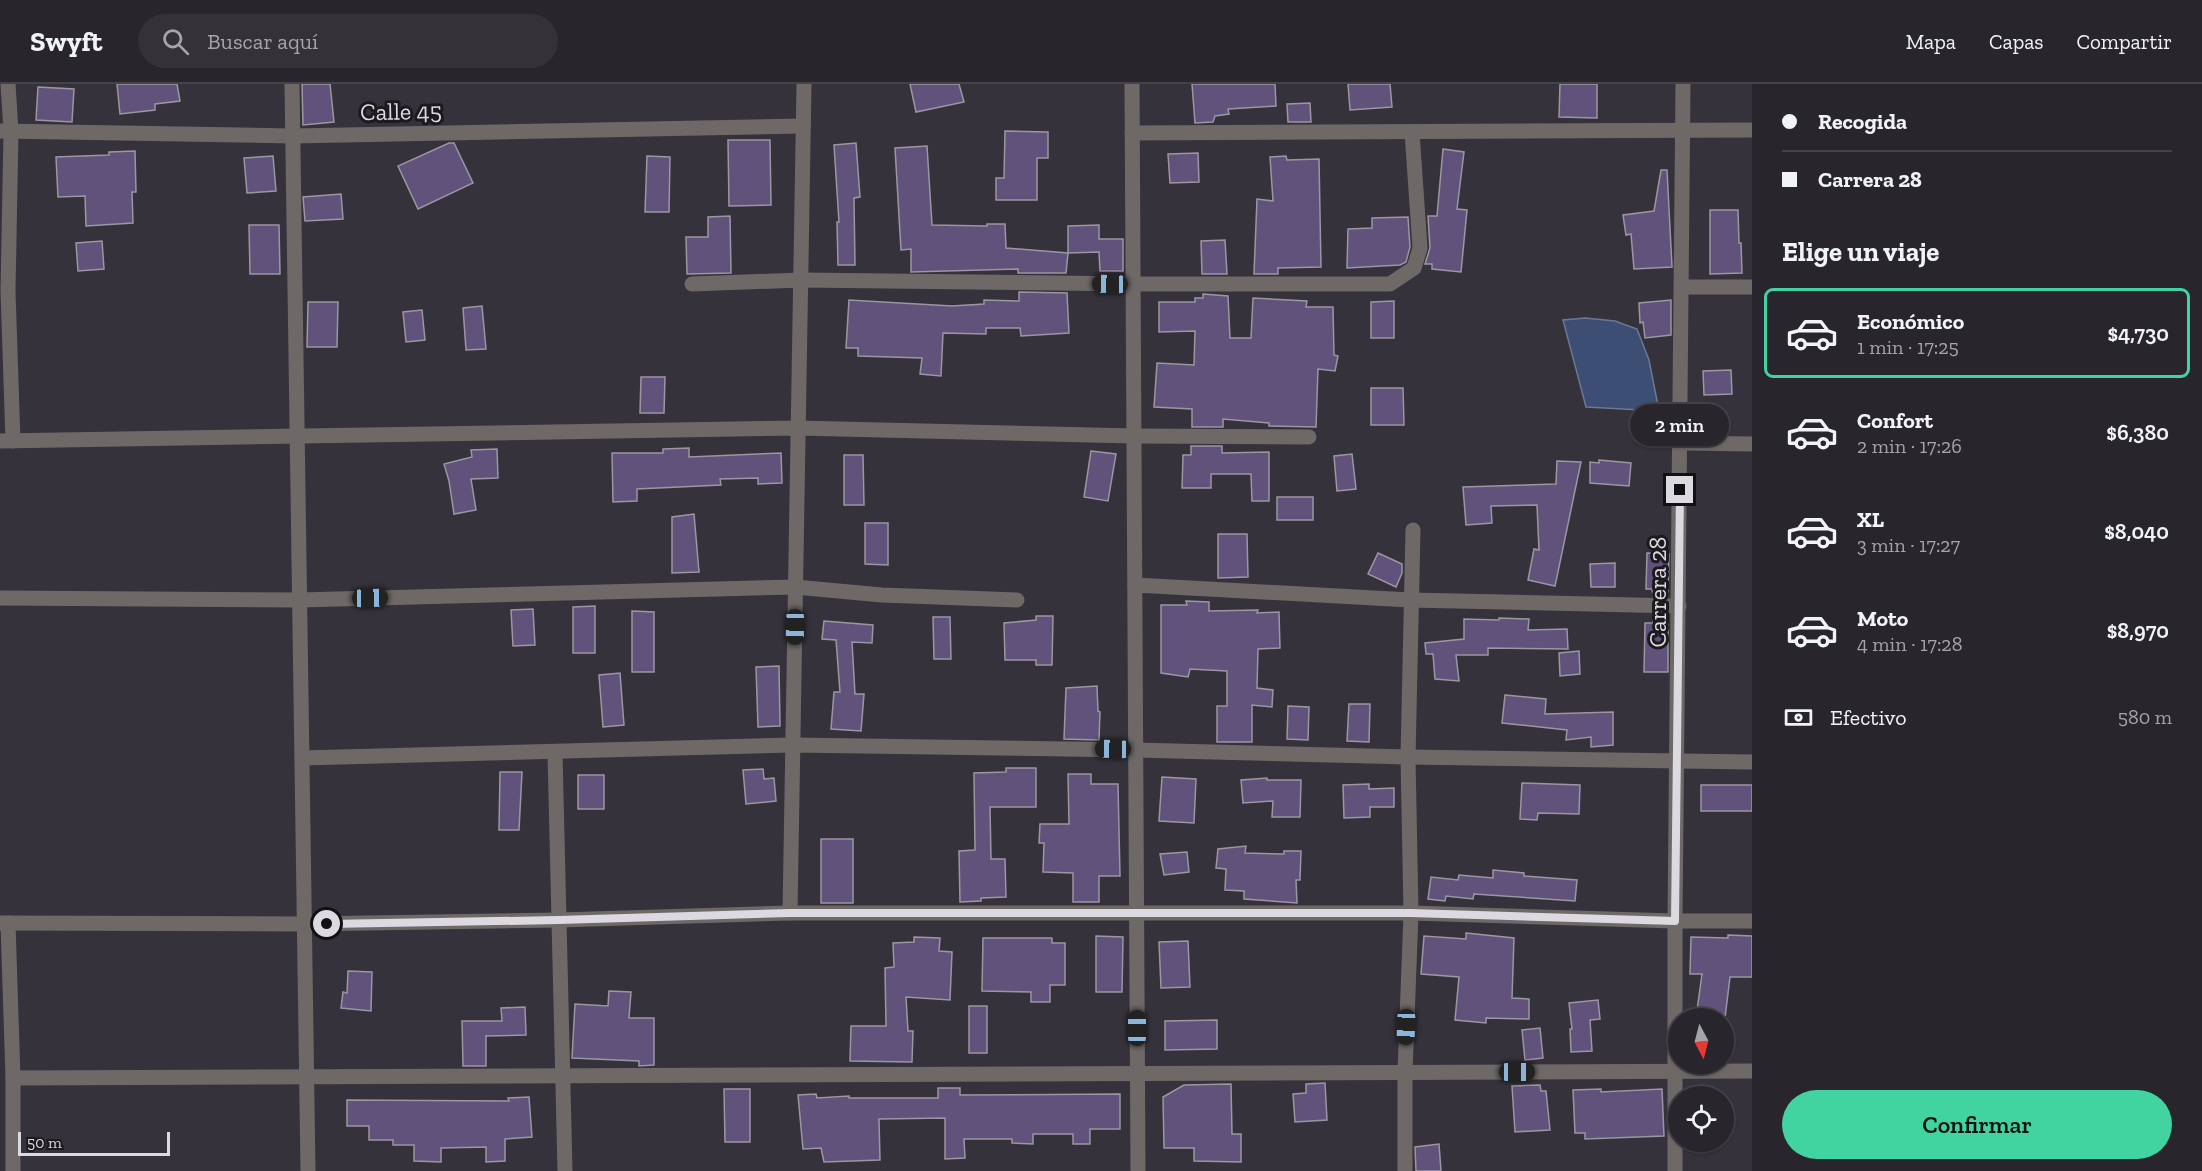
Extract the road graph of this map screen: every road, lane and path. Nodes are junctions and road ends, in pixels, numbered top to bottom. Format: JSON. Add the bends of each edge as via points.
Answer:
{"nodes":[{"id":1,"x":8,"y":84,"type":"edge"},
{"id":2,"x":292,"y":84,"type":"edge"},
{"id":3,"x":804,"y":84,"type":"edge"},
{"id":4,"x":1132,"y":84,"type":"edge"},
{"id":5,"x":1683,"y":84,"type":"edge"},
{"id":6,"x":803,"y":126,"type":"junction"},
{"id":7,"x":1683,"y":130,"type":"junction"},
{"id":8,"x":1752,"y":130,"type":"edge"},
{"id":9,"x":5,"y":131,"type":"edge"},
{"id":10,"x":1412,"y":132,"type":"junction"},
{"id":11,"x":1132,"y":133,"type":"junction"},
{"id":12,"x":293,"y":136,"type":"junction"},
{"id":13,"x":801,"y":280,"type":"junction"},
{"id":14,"x":692,"y":284,"type":"dead end"},
{"id":15,"x":1133,"y":284,"type":"junction"},
{"id":16,"x":1682,"y":287,"type":"junction"},
{"id":17,"x":1752,"y":287,"type":"edge"},
{"id":18,"x":4,"y":291,"type":"edge"},
{"id":19,"x":798,"y":428,"type":"junction"},
{"id":20,"x":1134,"y":436,"type":"junction"},
{"id":21,"x":297,"y":437,"type":"junction"},
{"id":22,"x":1309,"y":437,"type":"dead end"},
{"id":23,"x":6,"y":441,"type":"edge"},
{"id":24,"x":1680,"y":443,"type":"junction"},
{"id":25,"x":1752,"y":444,"type":"edge"},
{"id":26,"x":1413,"y":530,"type":"dead end"},
{"id":27,"x":1135,"y":585,"type":"junction"},
{"id":28,"x":795,"y":587,"type":"junction"},
{"id":29,"x":0,"y":598,"type":"edge"},
{"id":30,"x":299,"y":600,"type":"junction"},
{"id":31,"x":1017,"y":600,"type":"dead end"},
{"id":32,"x":1410,"y":600,"type":"junction"},
{"id":33,"x":1679,"y":606,"type":"junction"},
{"id":34,"x":793,"y":745,"type":"junction"},
{"id":35,"x":1136,"y":750,"type":"junction"},
{"id":36,"x":555,"y":753,"type":"junction"},
{"id":37,"x":1408,"y":757,"type":"junction"},
{"id":38,"x":302,"y":758,"type":"junction"},
{"id":39,"x":1678,"y":761,"type":"junction"},
{"id":40,"x":1752,"y":762,"type":"edge"},
{"id":41,"x":790,"y":913,"type":"junction"},
{"id":42,"x":1411,"y":913,"type":"junction"},
{"id":43,"x":1136,"y":914,"type":"junction"},
{"id":44,"x":559,"y":920,"type":"junction"},
{"id":45,"x":1675,"y":921,"type":"junction"},
{"id":46,"x":1752,"y":921,"type":"edge"},
{"id":47,"x":4,"y":923,"type":"edge"},
{"id":48,"x":304,"y":924,"type":"junction"},
{"id":49,"x":1675,"y":1008,"type":"edge"},
{"id":50,"x":1668,"y":1071,"type":"edge"},
{"id":51,"x":1734,"y":1071,"type":"edge"},
{"id":52,"x":1752,"y":1071,"type":"edge"},
{"id":53,"x":1405,"y":1072,"type":"junction"},
{"id":54,"x":1137,"y":1073,"type":"junction"},
{"id":55,"x":1675,"y":1074,"type":"edge"},
{"id":56,"x":563,"y":1076,"type":"junction"},
{"id":57,"x":306,"y":1077,"type":"junction"},
{"id":58,"x":13,"y":1078,"type":"junction"},
{"id":59,"x":13,"y":1171,"type":"edge"},
{"id":60,"x":308,"y":1171,"type":"edge"},
{"id":61,"x":565,"y":1171,"type":"edge"},
{"id":62,"x":1137,"y":1171,"type":"edge"},
{"id":63,"x":1405,"y":1171,"type":"edge"},
{"id":64,"x":1676,"y":1171,"type":"edge"}],
"edges":[{"from":1,"to":9,"type":"street"},
{"from":2,"to":12,"type":"street"},
{"from":3,"to":6,"type":"street"},
{"from":4,"to":11,"type":"street"},
{"from":5,"to":7,"type":"street","name":"Carrera 28"},
{"from":6,"to":12,"type":"street","name":"Calle 45"},
{"from":6,"to":13,"type":"street"},
{"from":7,"to":8,"type":"street"},
{"from":7,"to":10,"type":"street"},
{"from":7,"to":16,"type":"street","name":"Carrera 28"},
{"from":9,"to":12,"type":"street","name":"Calle 45"},
{"from":9,"to":18,"type":"street"},
{"from":10,"to":11,"type":"street"},
{"from":10,"to":15,"type":"street","via":[[1419,248],[1414,268],[1390,284]]},
{"from":11,"to":15,"type":"street"},
{"from":12,"to":21,"type":"street"},
{"from":13,"to":14,"type":"street"},
{"from":13,"to":15,"type":"street"},
{"from":13,"to":19,"type":"street"},
{"from":15,"to":20,"type":"street"},
{"from":16,"to":17,"type":"street"},
{"from":16,"to":24,"type":"street","name":"Carrera 28"},
{"from":18,"to":23,"type":"street"},
{"from":19,"to":20,"type":"street"},
{"from":19,"to":21,"type":"street"},
{"from":19,"to":28,"type":"street"},
{"from":20,"to":22,"type":"street"},
{"from":20,"to":27,"type":"street"},
{"from":21,"to":23,"type":"street"},
{"from":21,"to":30,"type":"street"},
{"from":24,"to":25,"type":"street"},
{"from":24,"to":33,"type":"street","name":"Carrera 28"},
{"from":26,"to":32,"type":"street"},
{"from":27,"to":32,"type":"street"},
{"from":27,"to":35,"type":"street"},
{"from":28,"to":30,"type":"street"},
{"from":28,"to":31,"type":"street"},
{"from":28,"to":34,"type":"street"},
{"from":29,"to":30,"type":"street"},
{"from":30,"to":38,"type":"street"},
{"from":32,"to":33,"type":"street"},
{"from":32,"to":37,"type":"street"},
{"from":33,"to":39,"type":"street","name":"Carrera 28"},
{"from":34,"to":35,"type":"street"},
{"from":34,"to":36,"type":"street"},
{"from":34,"to":41,"type":"street"},
{"from":35,"to":37,"type":"street"},
{"from":35,"to":43,"type":"street"},
{"from":36,"to":38,"type":"street"},
{"from":36,"to":44,"type":"street"},
{"from":37,"to":39,"type":"street"},
{"from":37,"to":42,"type":"street"},
{"from":38,"to":48,"type":"street"},
{"from":39,"to":40,"type":"street"},
{"from":39,"to":45,"type":"street","name":"Carrera 28"},
{"from":41,"to":43,"type":"street"},
{"from":41,"to":44,"type":"street"},
{"from":42,"to":43,"type":"street"},
{"from":42,"to":45,"type":"street"},
{"from":42,"to":53,"type":"street"},
{"from":43,"to":54,"type":"street"},
{"from":44,"to":48,"type":"street"},
{"from":44,"to":56,"type":"street"},
{"from":45,"to":46,"type":"street"},
{"from":45,"to":49,"type":"street","name":"Carrera 28"},
{"from":47,"to":48,"type":"street"},
{"from":47,"to":58,"type":"street"},
{"from":48,"to":57,"type":"street"},
{"from":50,"to":53,"type":"street"},
{"from":51,"to":52,"type":"street"},
{"from":53,"to":54,"type":"street"},
{"from":53,"to":63,"type":"street"},
{"from":54,"to":56,"type":"street"},
{"from":54,"to":62,"type":"street"},
{"from":55,"to":64,"type":"street","name":"Carrera 28"},
{"from":56,"to":57,"type":"street"},
{"from":56,"to":61,"type":"street"},
{"from":57,"to":58,"type":"street"},
{"from":57,"to":60,"type":"street"},
{"from":58,"to":59,"type":"street"}]}
